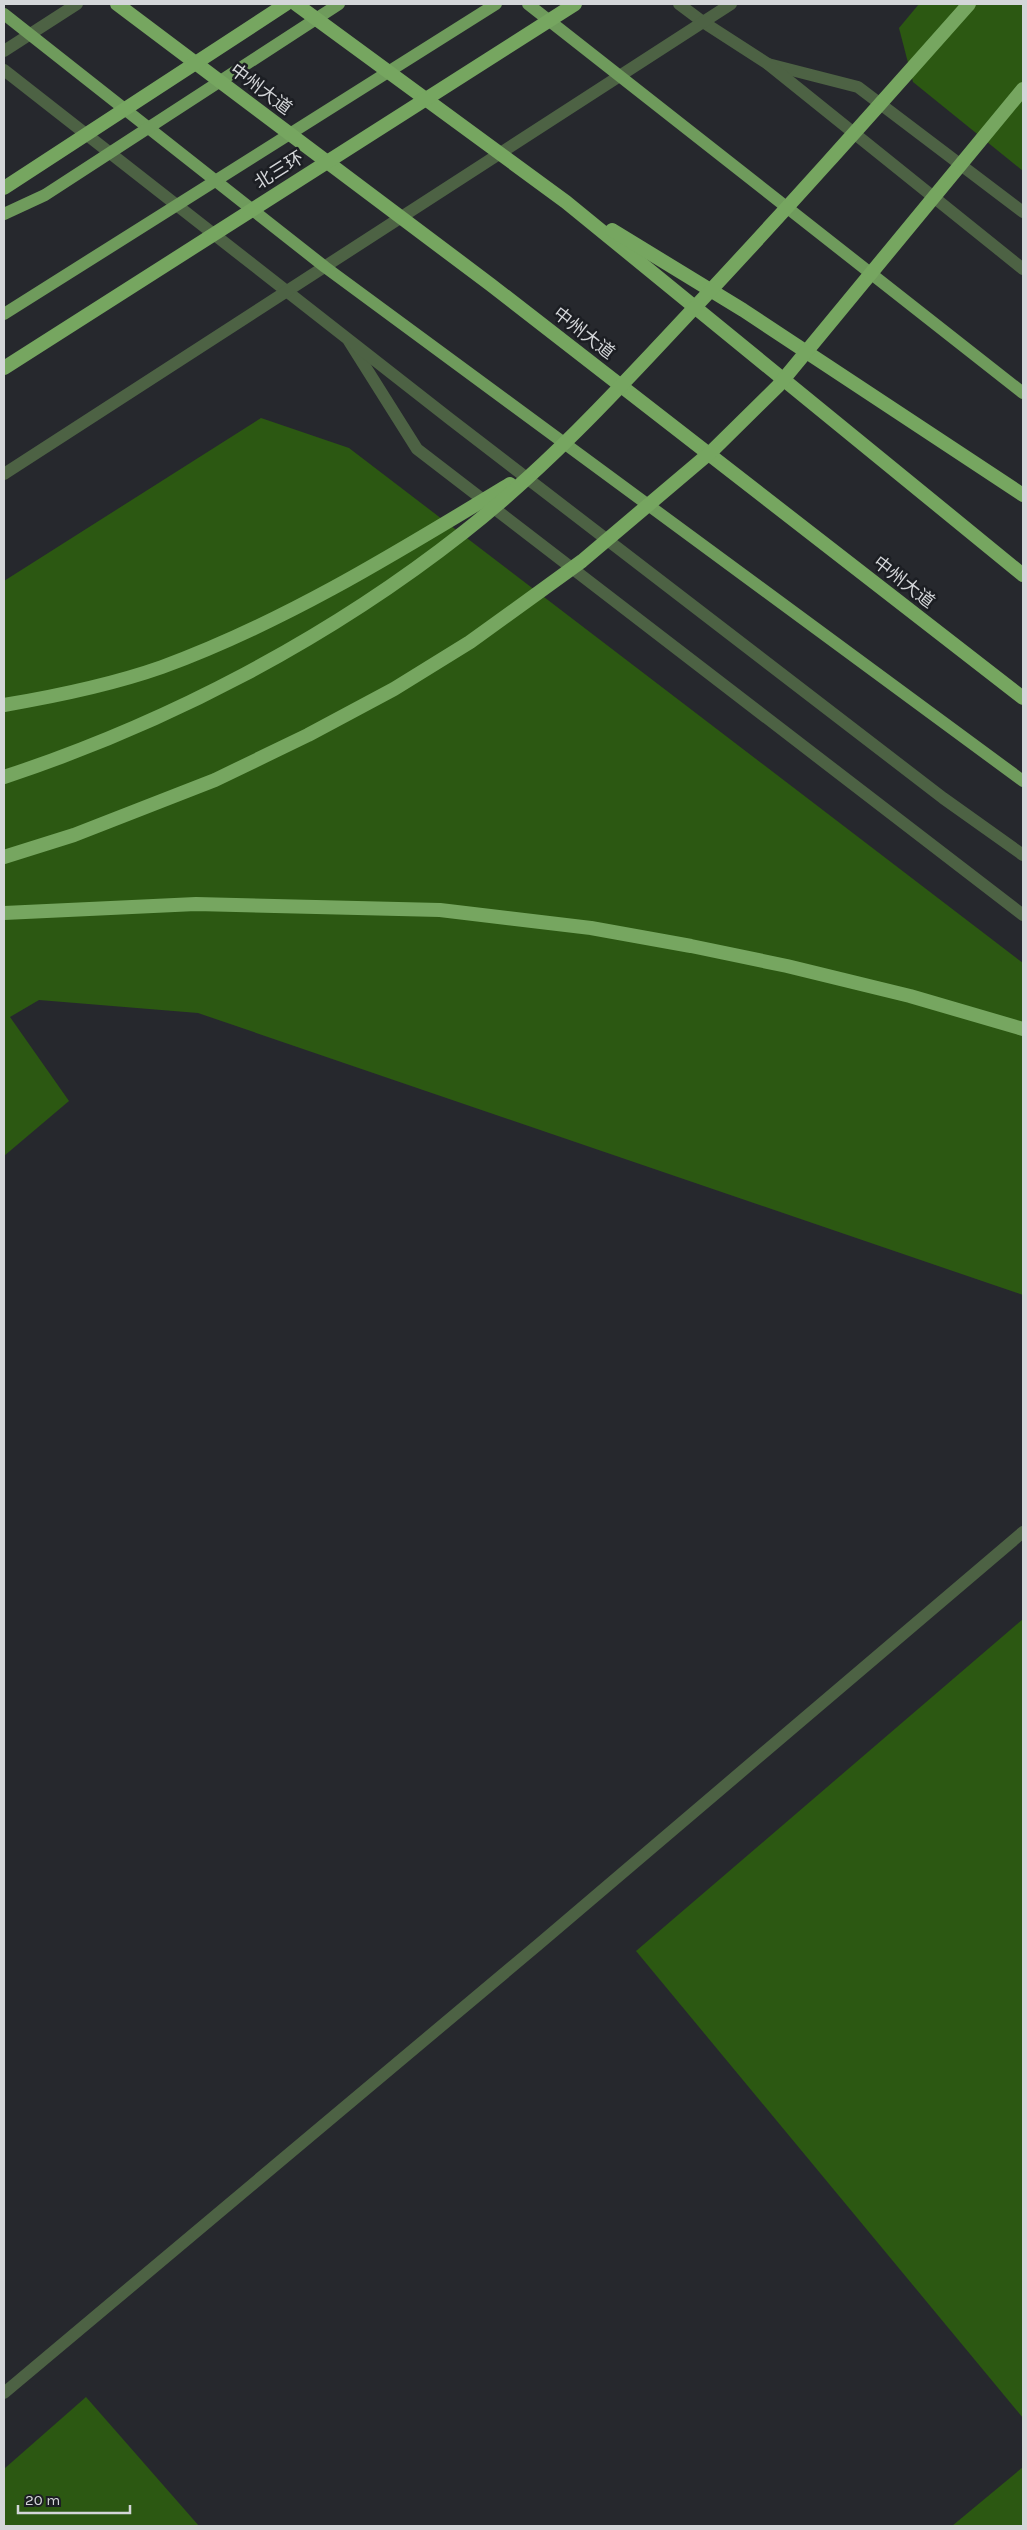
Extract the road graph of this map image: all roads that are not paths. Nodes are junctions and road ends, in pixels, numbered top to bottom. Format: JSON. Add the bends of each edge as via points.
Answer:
{"nodes":[{"id":1,"x":78,"y":4,"type":"edge"},
{"id":2,"x":117,"y":4,"type":"edge"},
{"id":3,"x":286,"y":4,"type":"edge"},
{"id":4,"x":296,"y":4,"type":"edge"},
{"id":5,"x":339,"y":4,"type":"edge"},
{"id":6,"x":496,"y":4,"type":"edge"},
{"id":7,"x":528,"y":4,"type":"edge"},
{"id":8,"x":575,"y":4,"type":"edge"},
{"id":9,"x":679,"y":4,"type":"edge"},
{"id":10,"x":731,"y":4,"type":"edge"},
{"id":11,"x":969,"y":4,"type":"edge"},
{"id":12,"x":4,"y":14,"type":"edge"},
{"id":13,"x":702,"y":22,"type":"junction"},
{"id":14,"x":29,"y":35,"type":"junction"},
{"id":15,"x":4,"y":51,"type":"edge"},
{"id":16,"x":768,"y":64,"type":"junction"},
{"id":17,"x":4,"y":70,"type":"edge"},
{"id":18,"x":620,"y":76,"type":"junction"},
{"id":19,"x":1023,"y":89,"type":"edge"},
{"id":20,"x":148,"y":128,"type":"junction"},
{"id":21,"x":110,"y":153,"type":"junction"},
{"id":22,"x":215,"y":181,"type":"junction"},
{"id":23,"x":4,"y":188,"type":"edge"},
{"id":24,"x":566,"y":202,"type":"junction"},
{"id":25,"x":176,"y":205,"type":"junction"},
{"id":26,"x":1023,"y":212,"type":"edge"},
{"id":27,"x":4,"y":214,"type":"edge"},
{"id":28,"x":325,"y":267,"type":"junction"},
{"id":29,"x":1023,"y":269,"type":"edge"},
{"id":30,"x":287,"y":291,"type":"junction"},
{"id":31,"x":4,"y":314,"type":"edge"},
{"id":32,"x":348,"y":339,"type":"junction"},
{"id":33,"x":4,"y":368,"type":"edge"},
{"id":34,"x":1023,"y":393,"type":"edge"},
{"id":35,"x":543,"y":464,"type":"junction"},
{"id":36,"x":4,"y":474,"type":"edge"},
{"id":37,"x":1023,"y":495,"type":"edge"},
{"id":38,"x":1023,"y":575,"type":"edge"},
{"id":39,"x":1023,"y":698,"type":"edge"},
{"id":40,"x":4,"y":705,"type":"edge"},
{"id":41,"x":4,"y":777,"type":"edge"},
{"id":42,"x":1023,"y":781,"type":"edge"},
{"id":43,"x":1023,"y":855,"type":"edge"},
{"id":44,"x":4,"y":857,"type":"edge"},
{"id":45,"x":4,"y":913,"type":"edge"},
{"id":46,"x":1023,"y":915,"type":"edge"},
{"id":47,"x":1023,"y":1029,"type":"edge"},
{"id":48,"x":1023,"y":1532,"type":"edge"},
{"id":49,"x":4,"y":2393,"type":"edge"}],
"edges":[{"from":1,"to":14,"type":"street"},
{"from":2,"to":39,"type":"highway","name":"中州大道","bridge":true,"via":[[490,285]]},
{"from":3,"to":23,"type":"highway","bridge":true},
{"from":4,"to":24,"type":"highway","bridge":true},
{"from":5,"to":20,"type":"main road"},
{"from":6,"to":22,"type":"main road"},
{"from":7,"to":18,"type":"main road"},
{"from":8,"to":33,"type":"highway","name":"北三环","bridge":true},
{"from":9,"to":13,"type":"street"},
{"from":10,"to":13,"type":"street"},
{"from":11,"to":35,"type":"highway","bridge":true,"via":[[764,234]]},
{"from":12,"to":14,"type":"main road"},
{"from":13,"to":16,"type":"street"},
{"from":13,"to":18,"type":"street"},
{"from":14,"to":15,"type":"street"},
{"from":14,"to":20,"type":"main road"},
{"from":16,"to":26,"type":"street","via":[[858,88]]},
{"from":16,"to":29,"type":"street"},
{"from":17,"to":21,"type":"street"},
{"from":18,"to":28,"type":"street"},
{"from":18,"to":34,"type":"main road"},
{"from":19,"to":44,"type":"highway","bridge":true,"via":[[778,386],[712,450],[582,561],[470,642],[394,689],[308,735],[215,780],[74,835]]},
{"from":20,"to":21,"type":"main road"},
{"from":20,"to":22,"type":"main road"},
{"from":21,"to":25,"type":"street"},
{"from":21,"to":27,"type":"main road","via":[[45,195]]},
{"from":22,"to":25,"type":"main road"},
{"from":22,"to":28,"type":"main road"},
{"from":24,"to":37,"type":"highway","bridge":true,"via":[[743,310]]},
{"from":24,"to":38,"type":"highway","bridge":true},
{"from":25,"to":30,"type":"street"},
{"from":25,"to":31,"type":"main road"},
{"from":28,"to":30,"type":"street"},
{"from":28,"to":42,"type":"main road"},
{"from":30,"to":32,"type":"street"},
{"from":30,"to":36,"type":"street"},
{"from":32,"to":43,"type":"street","via":[[943,798]]},
{"from":32,"to":46,"type":"street","via":[[417,449]]},
{"from":35,"to":40,"type":"highway","bridge":true,"via":[[397,553],[243,633],[162,667],[76,692]]},
{"from":35,"to":41,"type":"highway","bridge":true,"via":[[466,531],[389,589],[277,657],[139,724]]},
{"from":45,"to":47,"type":"highway","via":[[196,904],[440,910],[591,928],[691,946],[900,993]]},
{"from":48,"to":49,"type":"street"}]}
